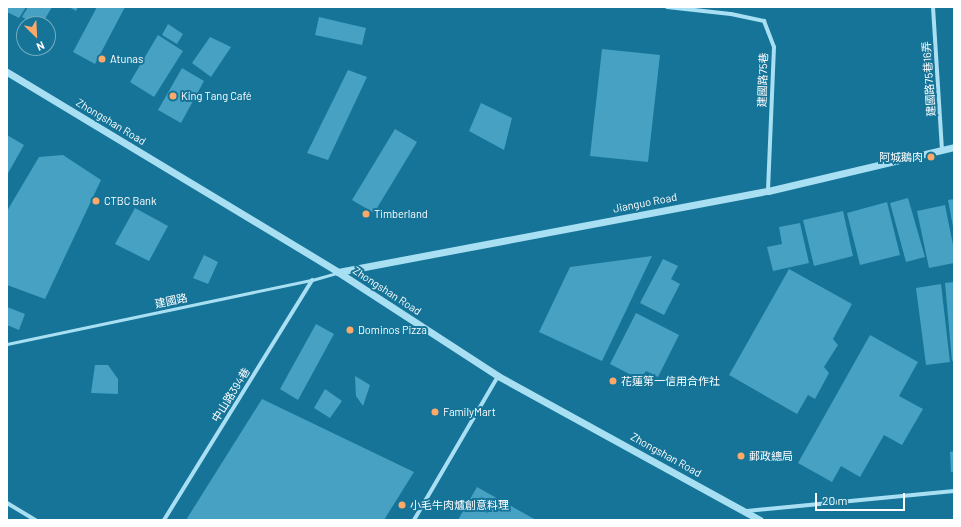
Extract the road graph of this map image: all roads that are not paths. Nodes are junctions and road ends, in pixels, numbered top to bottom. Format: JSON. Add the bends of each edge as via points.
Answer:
{"nodes":[{"id":1,"x":668,"y":7,"type":"edge"},
{"id":2,"x":933,"y":7,"type":"edge"},
{"id":3,"x":7,"y":72,"type":"edge"},
{"id":4,"x":954,"y":147,"type":"edge"},
{"id":5,"x":942,"y":149,"type":"junction"},
{"id":6,"x":768,"y":191,"type":"junction"},
{"id":7,"x":338,"y":272,"type":"junction"},
{"id":8,"x":312,"y":280,"type":"junction"},
{"id":9,"x":7,"y":344,"type":"edge"},
{"id":10,"x":498,"y":376,"type":"junction"},
{"id":11,"x":954,"y":491,"type":"edge"},
{"id":12,"x":7,"y":503,"type":"edge"},
{"id":13,"x":746,"y":512,"type":"junction"},
{"id":14,"x":35,"y":520,"type":"edge"},
{"id":15,"x":164,"y":520,"type":"edge"},
{"id":16,"x":414,"y":520,"type":"edge"},
{"id":17,"x":760,"y":520,"type":"edge"}],
"edges":[{"from":1,"to":6,"type":"street","name":"建國路75巷","via":[[731,14],[764,21],[774,47]]},
{"from":2,"to":5,"type":"street","name":"建國路75巷16弄"},
{"from":3,"to":7,"type":"street","name":"Zhongshan Road"},
{"from":4,"to":5,"type":"street","name":"Jianguo Road"},
{"from":5,"to":6,"type":"street","name":"Jianguo Road"},
{"from":6,"to":7,"type":"street","name":"Jianguo Road"},
{"from":7,"to":8,"type":"lane","name":"建國路"},
{"from":7,"to":10,"type":"street","name":"Zhongshan Road"},
{"from":8,"to":9,"type":"lane","name":"建國路"},
{"from":8,"to":15,"type":"street","name":"中山路394巷"},
{"from":10,"to":13,"type":"street","name":"Zhongshan Road"},
{"from":10,"to":16,"type":"street"},
{"from":11,"to":13,"type":"street"},
{"from":12,"to":14,"type":"street"},
{"from":13,"to":17,"type":"street","name":"Zhongshan Road"}]}
